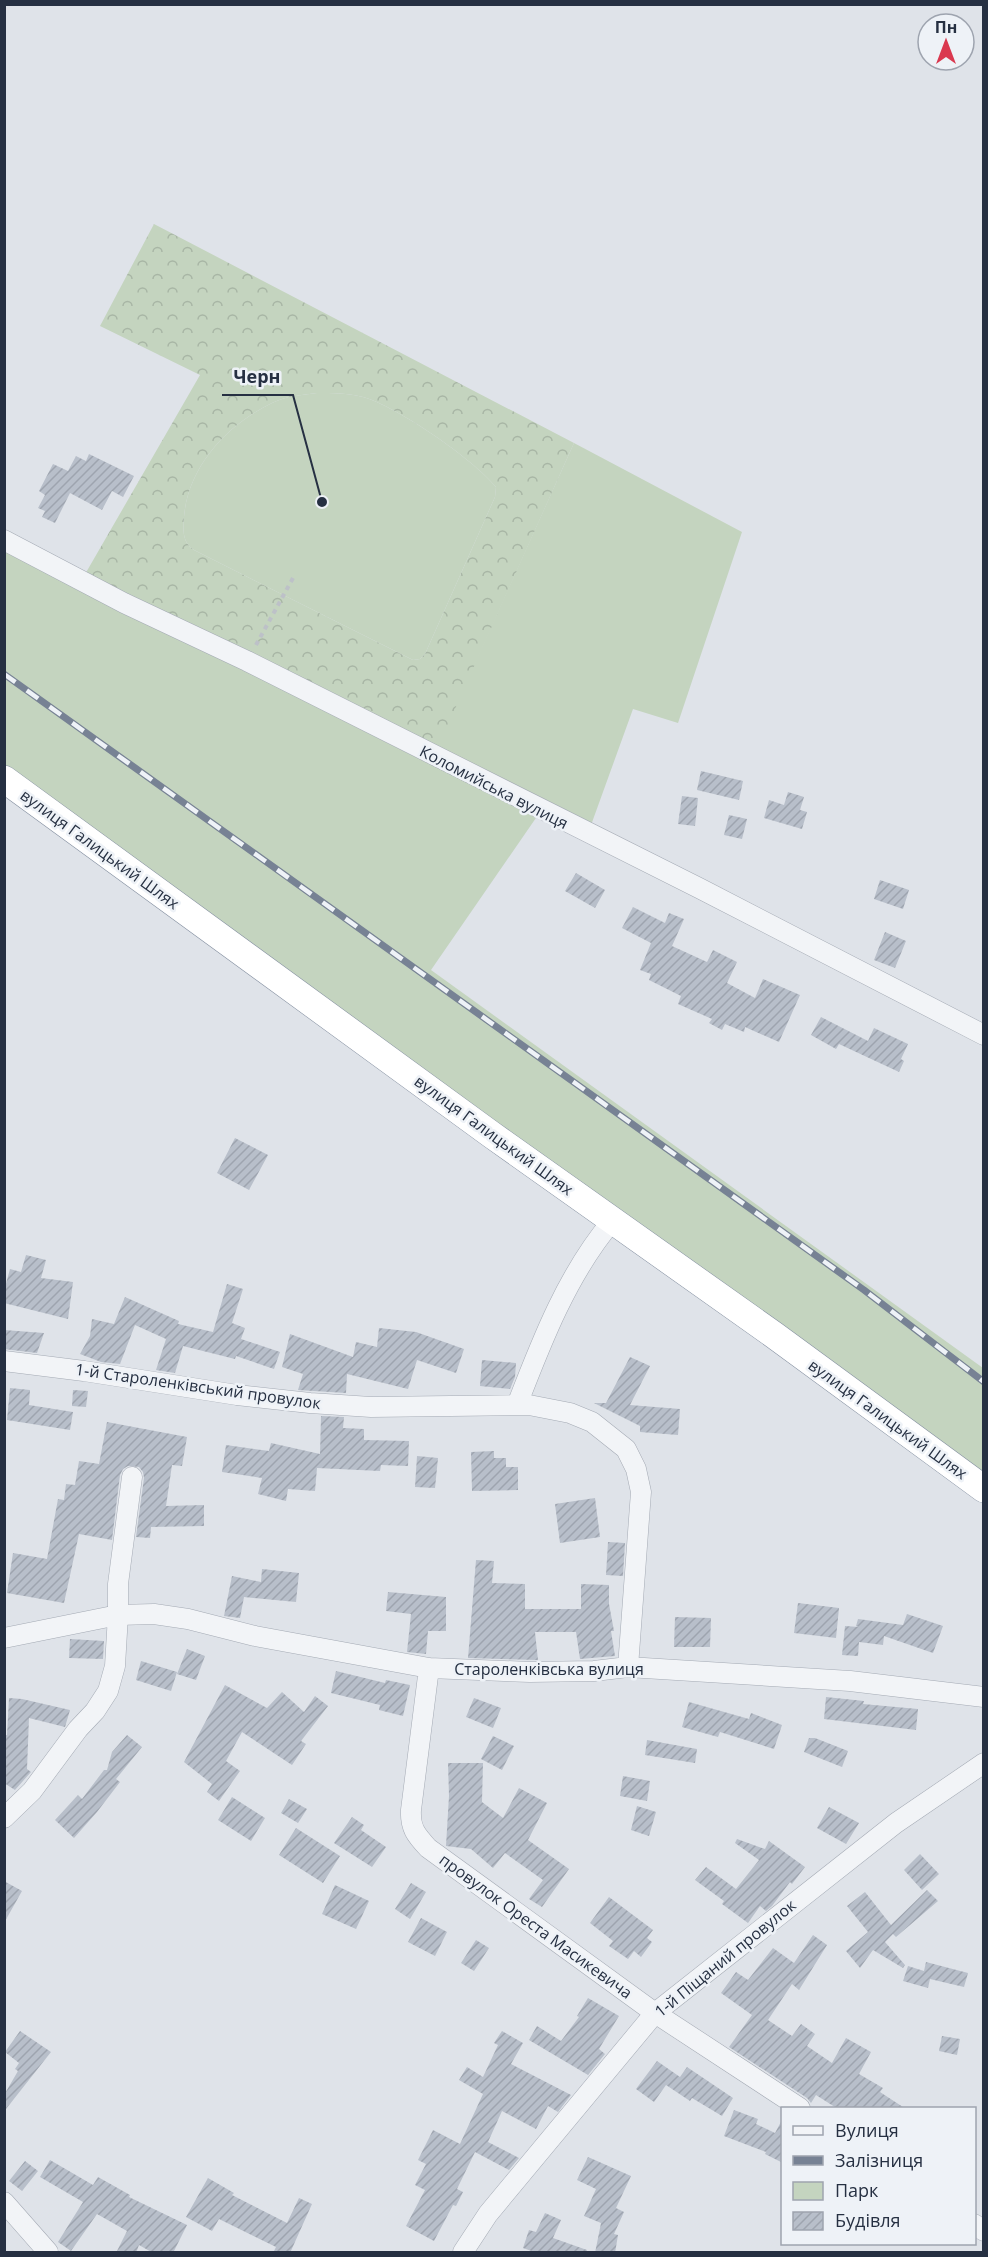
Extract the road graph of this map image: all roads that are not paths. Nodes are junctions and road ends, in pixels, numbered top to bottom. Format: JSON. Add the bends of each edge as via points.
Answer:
{"nodes":[{"id":1,"x":4,"y":540,"type":"edge"},
{"id":2,"x":4,"y":779,"type":"edge"},
{"id":3,"x":984,"y":1035,"type":"edge"},
{"id":4,"x":613,"y":1220,"type":"junction"},
{"id":5,"x":4,"y":1361,"type":"edge"},
{"id":6,"x":517,"y":1405,"type":"junction"},
{"id":7,"x":132,"y":1477,"type":"dead end"},
{"id":8,"x":984,"y":1489,"type":"edge"},
{"id":9,"x":118,"y":1615,"type":"junction"},
{"id":10,"x":4,"y":1638,"type":"edge"},
{"id":11,"x":628,"y":1667,"type":"junction"},
{"id":12,"x":429,"y":1668,"type":"junction"},
{"id":13,"x":984,"y":1697,"type":"edge"},
{"id":14,"x":984,"y":1763,"type":"edge"},
{"id":15,"x":4,"y":1818,"type":"edge"},
{"id":16,"x":655,"y":2013,"type":"junction"},
{"id":17,"x":797,"y":2107,"type":"edge"},
{"id":18,"x":4,"y":2202,"type":"edge"},
{"id":19,"x":48,"y":2253,"type":"edge"},
{"id":20,"x":463,"y":2253,"type":"edge"}],
"edges":[{"from":1,"to":3,"type":"street","name":"Коломийська вулиця"},
{"from":2,"to":4,"type":"highway","name":"вулиця Галицький Шлях"},
{"from":4,"to":6,"type":"street","via":[[571,1282],[540,1345]]},
{"from":4,"to":8,"type":"highway","name":"вулиця Галицький Шлях"},
{"from":5,"to":6,"type":"street","name":"1-й Староленківський провулок","via":[[310,1403],[370,1407]]},
{"from":6,"to":11,"type":"street","name":"1-й Староленківський провулок","via":[[570,1413],[592,1422],[626,1449],[636,1469],[642,1492]]},
{"from":7,"to":9,"type":"street","via":[[118,1584]]},
{"from":9,"to":10,"type":"street","name":"Староленківська вулиця"},
{"from":9,"to":12,"type":"street","name":"Староленківська вулиця","via":[[154,1614],[188,1619],[255,1636]]},
{"from":9,"to":15,"type":"street","via":[[115,1665],[108,1691],[32,1791]]},
{"from":11,"to":12,"type":"street","name":"Староленківська вулиця","via":[[530,1672]]},
{"from":11,"to":13,"type":"street","name":"Староленківська вулиця","via":[[850,1681]]},
{"from":12,"to":16,"type":"street","name":"провулок Ореста Масикевича","via":[[411,1810],[410,1823],[415,1834],[428,1848]]},
{"from":14,"to":16,"type":"street","name":"1-й Піщаний провулок","via":[[896,1823]]},
{"from":16,"to":17,"type":"street","name":"провулок Ореста Масикевича"},
{"from":16,"to":20,"type":"street","name":"1-й Піщаний провулок","via":[[488,2214]]},
{"from":18,"to":19,"type":"street"}]}
